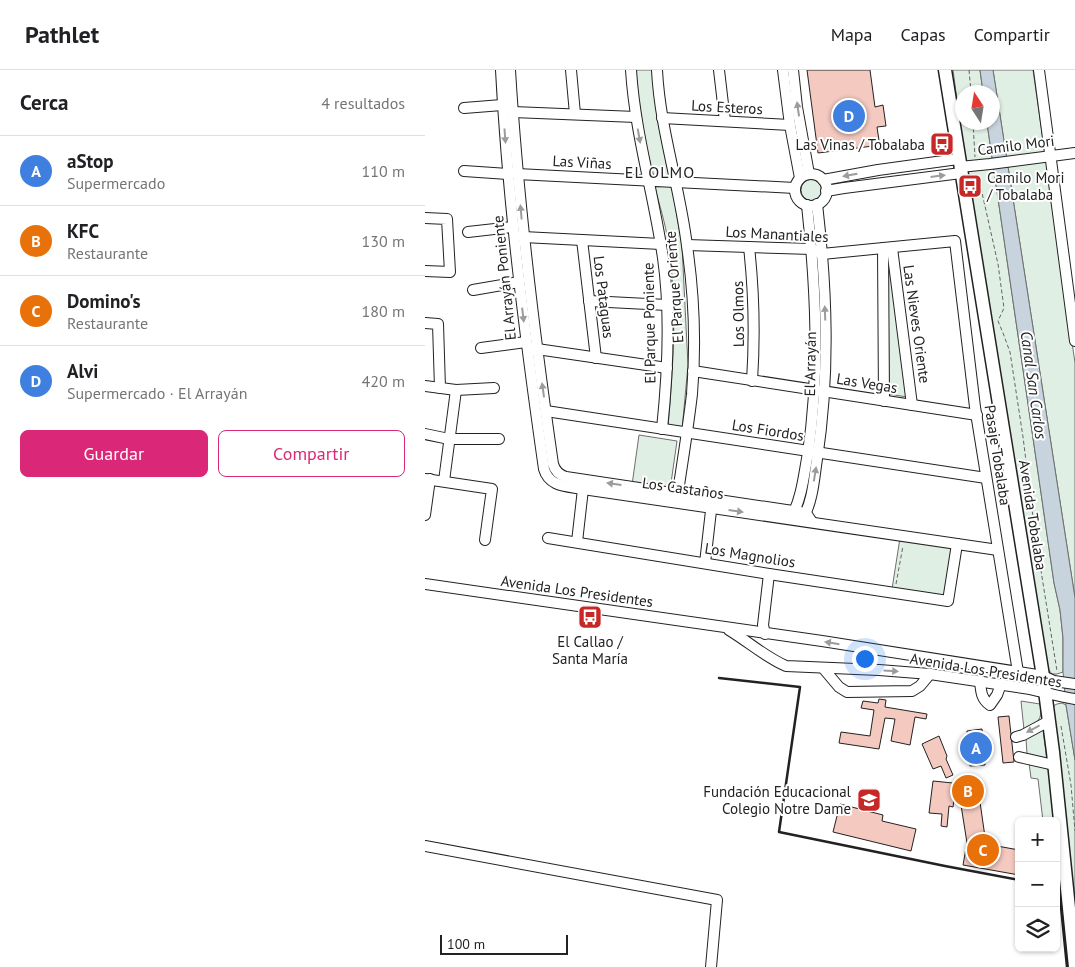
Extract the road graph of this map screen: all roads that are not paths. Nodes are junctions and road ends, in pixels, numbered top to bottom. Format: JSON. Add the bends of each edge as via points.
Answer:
{"nodes":[{"id":1,"x":501,"y":70,"type":"edge"},
{"id":2,"x":510,"y":70,"type":"edge"},
{"id":3,"x":571,"y":70,"type":"edge"},
{"id":4,"x":631,"y":70,"type":"edge"},
{"id":5,"x":657,"y":70,"type":"edge"},
{"id":6,"x":719,"y":70,"type":"edge"},
{"id":7,"x":783,"y":70,"type":"edge"},
{"id":8,"x":793,"y":70,"type":"edge"},
{"id":9,"x":945,"y":70,"type":"edge"},
{"id":10,"x":1039,"y":70,"type":"edge"},
{"id":11,"x":503,"y":105,"type":"junction"},
{"id":12,"x":464,"y":108,"type":"dead end"},
{"id":13,"x":513,"y":112,"type":"junction"},
{"id":14,"x":575,"y":114,"type":"junction"},
{"id":15,"x":636,"y":117,"type":"junction"},
{"id":16,"x":662,"y":118,"type":"junction"},
{"id":17,"x":725,"y":122,"type":"junction"},
{"id":18,"x":790,"y":125,"type":"junction"},
{"id":19,"x":1075,"y":153,"type":"edge"},
{"id":20,"x":1050,"y":156,"type":"junction"},
{"id":21,"x":960,"y":166,"type":"junction"},
{"id":22,"x":903,"y":167,"type":"junction"},
{"id":23,"x":464,"y":171,"type":"dead end"},
{"id":24,"x":513,"y":174,"type":"junction"},
{"id":25,"x":805,"y":176,"type":"junction"},
{"id":26,"x":649,"y":180,"type":"junction"},
{"id":27,"x":823,"y":180,"type":"junction"},
{"id":28,"x":905,"y":180,"type":"junction"},
{"id":29,"x":675,"y":182,"type":"junction"},
{"id":30,"x":795,"y":188,"type":"junction"},
{"id":31,"x":827,"y":191,"type":"junction"},
{"id":32,"x":812,"y":205,"type":"junction"},
{"id":33,"x":425,"y":218,"type":"edge"},
{"id":34,"x":513,"y":227,"type":"junction"},
{"id":35,"x":468,"y":232,"type":"dead end"},
{"id":36,"x":523,"y":237,"type":"junction"},
{"id":37,"x":581,"y":240,"type":"junction"},
{"id":38,"x":955,"y":241,"type":"joint"},
{"id":39,"x":661,"y":244,"type":"junction"},
{"id":40,"x":687,"y":245,"type":"junction"},
{"id":41,"x":749,"y":247,"type":"junction"},
{"id":42,"x":887,"y":248,"type":"junction"},
{"id":43,"x":812,"y":249,"type":"junction"},
{"id":44,"x":822,"y":254,"type":"junction"},
{"id":45,"x":425,"y":271,"type":"edge"},
{"id":46,"x":519,"y":282,"type":"junction"},
{"id":47,"x":473,"y":290,"type":"dead end"},
{"id":48,"x":589,"y":301,"type":"junction"},
{"id":49,"x":667,"y":305,"type":"junction"},
{"id":50,"x":425,"y":323,"type":"edge"},
{"id":51,"x":1075,"y":341,"type":"edge"},
{"id":52,"x":526,"y":342,"type":"junction"},
{"id":53,"x":481,"y":348,"type":"dead end"},
{"id":54,"x":537,"y":349,"type":"junction"},
{"id":55,"x":596,"y":358,"type":"junction"},
{"id":56,"x":667,"y":368,"type":"junction"},
{"id":57,"x":693,"y":371,"type":"junction"},
{"id":58,"x":752,"y":380,"type":"junction"},
{"id":59,"x":425,"y":386,"type":"edge"},
{"id":60,"x":440,"y":388,"type":"junction"},
{"id":61,"x":494,"y":388,"type":"dead end"},
{"id":62,"x":456,"y":390,"type":"junction"},
{"id":63,"x":819,"y":391,"type":"junction"},
{"id":64,"x":884,"y":401,"type":"junction"},
{"id":65,"x":912,"y":405,"type":"junction"},
{"id":66,"x":545,"y":411,"type":"junction"},
{"id":67,"x":977,"y":415,"type":"junction"},
{"id":68,"x":661,"y":428,"type":"junction"},
{"id":69,"x":687,"y":432,"type":"junction"},
{"id":70,"x":425,"y":434,"type":"edge"},
{"id":71,"x":449,"y":439,"type":"junction"},
{"id":72,"x":499,"y":439,"type":"dead end"},
{"id":73,"x":813,"y":452,"type":"junction"},
{"id":74,"x":553,"y":476,"type":"junction"},
{"id":75,"x":986,"y":478,"type":"junction"},
{"id":76,"x":427,"y":479,"type":"edge"},
{"id":77,"x":444,"y":481,"type":"junction"},
{"id":78,"x":583,"y":489,"type":"junction"},
{"id":79,"x":678,"y":498,"type":"junction"},
{"id":80,"x":712,"y":503,"type":"junction"},
{"id":81,"x":425,"y":515,"type":"edge"},
{"id":82,"x":792,"y":515,"type":"junction"},
{"id":83,"x":804,"y":517,"type":"junction"},
{"id":84,"x":548,"y":538,"type":"dead end"},
{"id":85,"x":485,"y":540,"type":"dead end"},
{"id":86,"x":577,"y":542,"type":"junction"},
{"id":87,"x":957,"y":544,"type":"junction"},
{"id":88,"x":998,"y":550,"type":"junction"},
{"id":89,"x":705,"y":563,"type":"junction"},
{"id":90,"x":769,"y":574,"type":"junction"},
{"id":91,"x":425,"y":584,"type":"edge"},
{"id":92,"x":724,"y":627,"type":"junction"},
{"id":93,"x":765,"y":634,"type":"junction"},
{"id":94,"x":759,"y":651,"type":"junction"},
{"id":95,"x":967,"y":664,"type":"junction"},
{"id":96,"x":823,"y":668,"type":"junction"},
{"id":97,"x":995,"y":668,"type":"junction"},
{"id":98,"x":1018,"y":672,"type":"junction"},
{"id":99,"x":930,"y":674,"type":"junction"},
{"id":100,"x":964,"y":678,"type":"junction"},
{"id":101,"x":1053,"y":678,"type":"junction"},
{"id":102,"x":984,"y":682,"type":"junction"},
{"id":103,"x":1001,"y":684,"type":"junction"},
{"id":104,"x":1075,"y":684,"type":"edge"},
{"id":105,"x":1045,"y":692,"type":"junction"},
{"id":106,"x":1075,"y":699,"type":"edge"},
{"id":107,"x":1055,"y":720,"type":"junction"},
{"id":108,"x":1016,"y":737,"type":"dead end"},
{"id":109,"x":1019,"y":757,"type":"dead end"},
{"id":110,"x":1054,"y":765,"type":"junction"},
{"id":111,"x":1057,"y":817,"type":"edge"},
{"id":112,"x":425,"y":846,"type":"edge"},
{"id":113,"x":1060,"y":853,"type":"edge"},
{"id":114,"x":711,"y":967,"type":"edge"},
{"id":115,"x":1075,"y":967,"type":"edge"}],
"edges":[{"from":1,"to":11,"type":"street","name":"El Arrayán Poniente"},
{"from":2,"to":13,"type":"street","name":"El Arrayán Poniente"},
{"from":3,"to":14,"type":"street"},
{"from":4,"to":15,"type":"street","name":"El Parque Poniente"},
{"from":5,"to":16,"type":"street","name":"El Parque Oriente"},
{"from":6,"to":17,"type":"street"},
{"from":7,"to":18,"type":"street"},
{"from":25,"to":8,"type":"street","one_way":true},
{"from":9,"to":21,"type":"main road","name":"Avenida Tobalaba"},
{"from":10,"to":20,"type":"street"},
{"from":11,"to":12,"type":"street"},
{"from":11,"to":24,"type":"street","name":"El Arrayán Poniente","one_way":true},
{"from":13,"to":14,"type":"street"},
{"from":13,"to":24,"type":"street","name":"El Arrayán Poniente"},
{"from":14,"to":15,"type":"street"},
{"from":15,"to":26,"type":"street","name":"El Parque Poniente","one_way":true},
{"from":16,"to":17,"type":"street","name":"Los Esteros"},
{"from":16,"to":29,"type":"street","name":"El Parque Oriente"},
{"from":17,"to":18,"type":"street","name":"Los Esteros"},
{"from":18,"to":25,"type":"street"},
{"from":19,"to":20,"type":"street","name":"Camilo Mori"},
{"from":20,"to":21,"type":"street","name":"Camilo Mori"},
{"from":20,"to":51,"type":"street"},
{"from":21,"to":22,"type":"street"},
{"from":28,"to":21,"type":"street","one_way":true},
{"from":21,"to":101,"type":"main road","name":"Avenida Tobalaba"},
{"from":22,"to":27,"type":"street","one_way":true},
{"from":22,"to":28,"type":"street"},
{"from":23,"to":24,"type":"street","name":"Las Viñas"},
{"from":24,"to":26,"type":"street","name":"Las Viñas"},
{"from":24,"to":34,"type":"street","name":"El Arrayán Poniente"},
{"from":36,"to":24,"type":"street","name":"El Arrayán Poniente","one_way":true},
{"from":25,"to":27,"type":"street","via":[[819,176]]},
{"from":25,"to":30,"type":"street"},
{"from":26,"to":29,"type":"street","name":"Las Viñas"},
{"from":26,"to":39,"type":"street","name":"El Parque Poniente"},
{"from":27,"to":31,"type":"street"},
{"from":28,"to":31,"type":"street"},
{"from":29,"to":30,"type":"street","name":"Las Viñas"},
{"from":29,"to":40,"type":"street","name":"El Parque Oriente"},
{"from":30,"to":32,"type":"street","via":[[798,199]]},
{"from":31,"to":32,"type":"street","via":[[821,201]]},
{"from":32,"to":43,"type":"street","name":"El Arrayán"},
{"from":32,"to":44,"type":"street","name":"El Arrayán"},
{"from":33,"to":45,"type":"street","via":[[447,219],[450,272]]},
{"from":34,"to":35,"type":"street"},
{"from":34,"to":46,"type":"street","name":"El Arrayán Poniente"},
{"from":36,"to":37,"type":"street"},
{"from":36,"to":54,"type":"street","name":"El Arrayán Poniente"},
{"from":37,"to":39,"type":"street"},
{"from":37,"to":48,"type":"street","name":"Los Pataguas"},
{"from":38,"to":42,"type":"street","name":"Los Manantiales"},
{"from":38,"to":67,"type":"street","name":"Pasaje Tobalaba"},
{"from":39,"to":49,"type":"street","name":"El Parque Poniente"},
{"from":40,"to":41,"type":"street","name":"Los Manantiales"},
{"from":40,"to":57,"type":"street","name":"El Parque Oriente","via":[[693,312]]},
{"from":41,"to":43,"type":"street","name":"Los Manantiales"},
{"from":41,"to":58,"type":"street","name":"Los Olmos","via":[[754,306]]},
{"from":42,"to":44,"type":"street","name":"Los Manantiales"},
{"from":42,"to":64,"type":"street"},
{"from":42,"to":65,"type":"street","name":"Las Nieves Oriente"},
{"from":43,"to":44,"type":"street","name":"Los Manantiales"},
{"from":43,"to":63,"type":"street","name":"El Arrayán"},
{"from":63,"to":44,"type":"street","name":"El Arrayán","one_way":true,"via":[[825,316]]},
{"from":46,"to":47,"type":"street"},
{"from":46,"to":52,"type":"street","name":"El Arrayán Poniente","one_way":true},
{"from":48,"to":49,"type":"street"},
{"from":48,"to":55,"type":"street","name":"Los Pataguas"},
{"from":49,"to":56,"type":"street","name":"El Parque Poniente"},
{"from":50,"to":60,"type":"street","via":[[438,324]]},
{"from":52,"to":53,"type":"street"},
{"from":52,"to":74,"type":"street","name":"El Arrayán Poniente","via":[[545,474]]},
{"from":54,"to":55,"type":"street"},
{"from":66,"to":54,"type":"street","name":"El Arrayán Poniente","one_way":true},
{"from":55,"to":56,"type":"street"},
{"from":56,"to":68,"type":"street","name":"El Parque Poniente"},
{"from":57,"to":58,"type":"street","name":"Las Vegas"},
{"from":57,"to":69,"type":"street","name":"El Parque Oriente"},
{"from":58,"to":63,"type":"street","name":"Las Vegas"},
{"from":59,"to":60,"type":"street"},
{"from":60,"to":62,"type":"street"},
{"from":61,"to":62,"type":"street"},
{"from":62,"to":71,"type":"street"},
{"from":63,"to":64,"type":"street","name":"Las Vegas"},
{"from":63,"to":73,"type":"street","name":"El Arrayán"},
{"from":64,"to":65,"type":"street","name":"Las Vegas"},
{"from":65,"to":67,"type":"street","name":"Las Vegas"},
{"from":66,"to":68,"type":"street","name":"Los Fiordos"},
{"from":66,"to":74,"type":"street","name":"El Arrayán Poniente"},
{"from":67,"to":75,"type":"street","name":"Pasaje Tobalaba"},
{"from":68,"to":69,"type":"street","name":"Los Fiordos"},
{"from":69,"to":73,"type":"street","name":"Los Fiordos"},
{"from":69,"to":79,"type":"street","name":"El Parque Oriente"},
{"from":70,"to":71,"type":"street"},
{"from":71,"to":72,"type":"street"},
{"from":71,"to":77,"type":"street"},
{"from":73,"to":75,"type":"street","name":"Los Fiordos"},
{"from":73,"to":82,"type":"street","name":"El Arrayán"},
{"from":83,"to":73,"type":"street","name":"El Arrayán","one_way":true,"via":[[811,495]]},
{"from":74,"to":78,"type":"street","name":"Los Castaños","via":[[559,485]]},
{"from":79,"to":74,"type":"street","name":"Los Castaños","one_way":true},
{"from":75,"to":88,"type":"street","name":"Pasaje Tobalaba"},
{"from":76,"to":77,"type":"street"},
{"from":76,"to":81,"type":"street"},
{"from":77,"to":85,"type":"street","via":[[493,488]]},
{"from":78,"to":79,"type":"street","name":"Los Castaños"},
{"from":78,"to":86,"type":"street"},
{"from":79,"to":80,"type":"street","name":"Los Castaños"},
{"from":80,"to":82,"type":"street","name":"Los Castaños"},
{"from":80,"to":89,"type":"street"},
{"from":82,"to":83,"type":"street","name":"Los Castaños"},
{"from":83,"to":87,"type":"street","name":"Los Castaños","via":[[812,522]]},
{"from":84,"to":86,"type":"street","name":"Los Magnolios"},
{"from":86,"to":89,"type":"street","name":"Los Magnolios"},
{"from":87,"to":88,"type":"street","name":"Los Castaños"},
{"from":87,"to":90,"type":"street","name":"Los Magnolios","via":[[948,601]]},
{"from":88,"to":98,"type":"street","name":"Pasaje Tobalaba"},
{"from":89,"to":90,"type":"street","name":"Los Magnolios"},
{"from":90,"to":93,"type":"street","via":[[763,625]]},
{"from":91,"to":92,"type":"street","name":"Avenida Los Presidentes"},
{"from":92,"to":93,"type":"street","name":"Avenida Los Presidentes"},
{"from":92,"to":94,"type":"street","name":"Avenida Los Presidentes"},
{"from":93,"to":94,"type":"street","via":[[759,640]]},
{"from":95,"to":93,"type":"street","name":"Avenida Los Presidentes","one_way":true},
{"from":94,"to":96,"type":"street","name":"Avenida Los Presidentes","via":[[786,666]]},
{"from":95,"to":97,"type":"street","name":"Avenida Los Presidentes"},
{"from":95,"to":100,"type":"street","via":[[969,674]]},
{"from":96,"to":99,"type":"street","name":"Avenida Los Presidentes","one_way":true},
{"from":96,"to":99,"type":"street","via":[[847,692],[912,691]]},
{"from":97,"to":98,"type":"street","name":"Avenida Los Presidentes"},
{"from":97,"to":102,"type":"street"},
{"from":98,"to":101,"type":"street","name":"Avenida Los Presidentes"},
{"from":99,"to":100,"type":"street","name":"Avenida Los Presidentes"},
{"from":100,"to":102,"type":"street","name":"Avenida Los Presidentes"},
{"from":101,"to":104,"type":"street","name":"Avenida Los Presidentes"},
{"from":101,"to":105,"type":"main road","name":"Avenida Tobalaba"},
{"from":102,"to":103,"type":"street","name":"Avenida Los Presidentes"},
{"from":102,"to":103,"type":"street","via":[[981,693],[990,705]]},
{"from":103,"to":105,"type":"street","name":"Avenida Los Presidentes"},
{"from":105,"to":106,"type":"street","name":"Avenida Los Presidentes"},
{"from":105,"to":107,"type":"main road","name":"Avenida Tobalaba"},
{"from":107,"to":108,"type":"street","one_way":true},
{"from":107,"to":110,"type":"main road","name":"Avenida Tobalaba"},
{"from":109,"to":110,"type":"street"},
{"from":110,"to":111,"type":"main road","name":"Avenida Tobalaba"},
{"from":112,"to":114,"type":"street","via":[[717,900]]},
{"from":113,"to":115,"type":"main road","name":"Avenida Tobalaba"}]}
